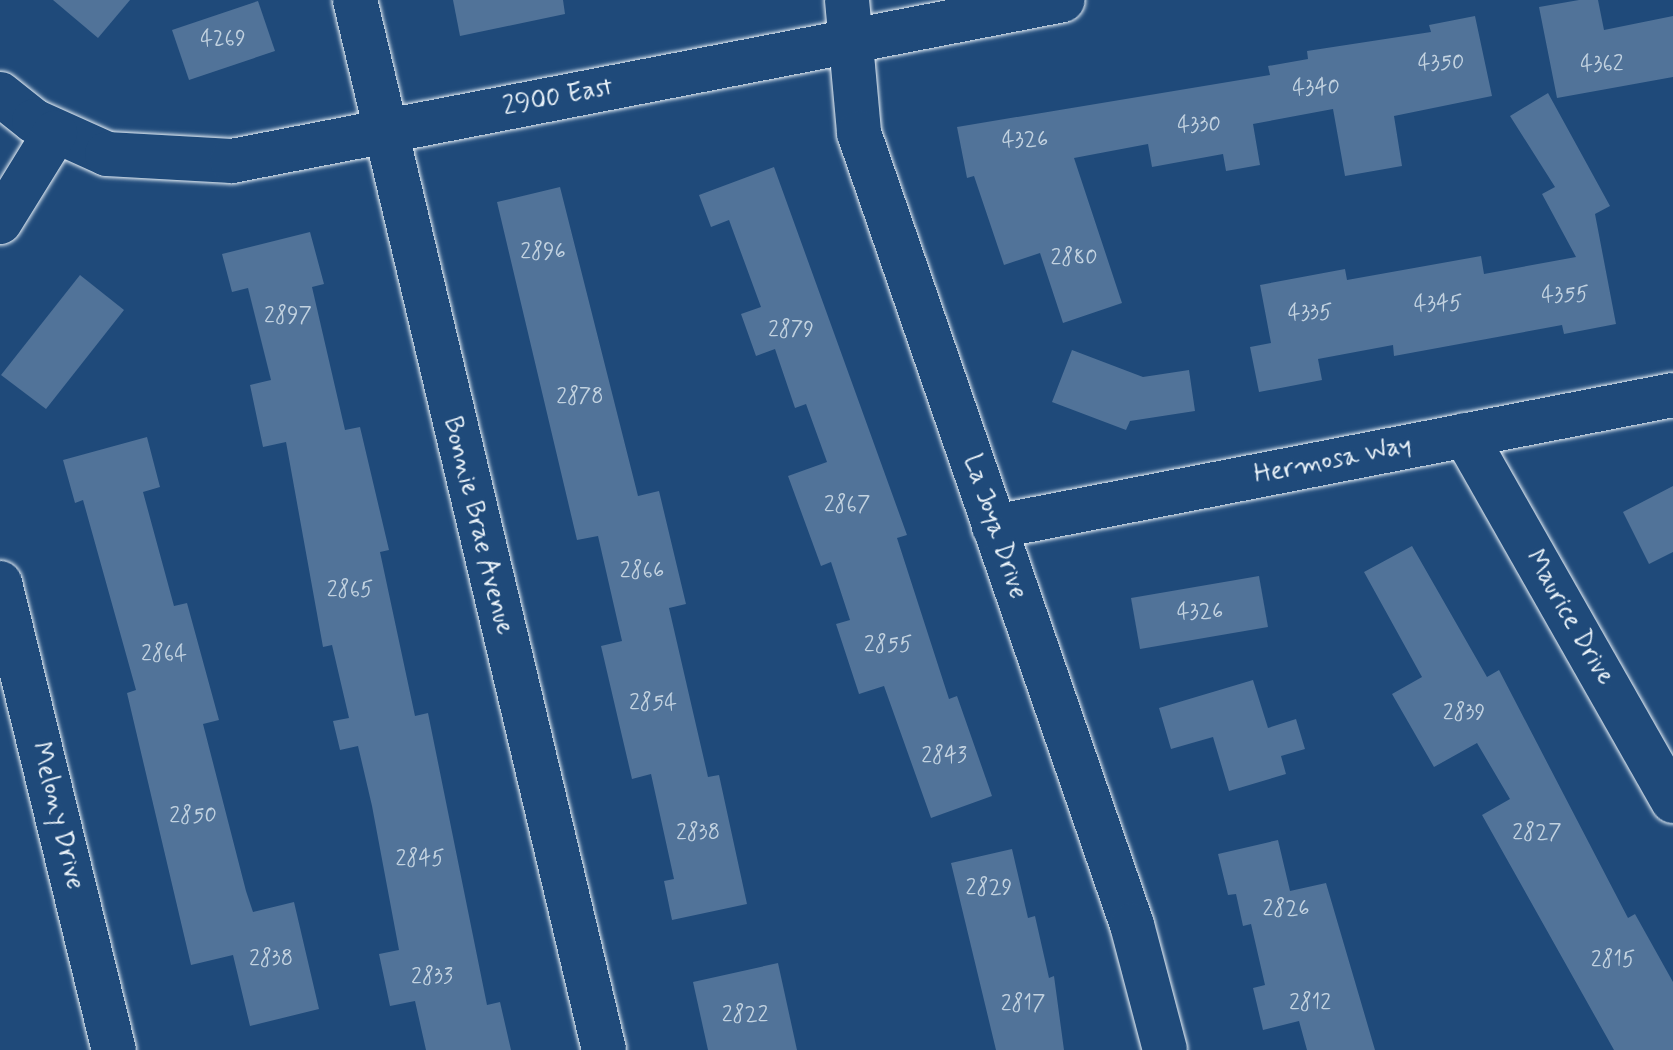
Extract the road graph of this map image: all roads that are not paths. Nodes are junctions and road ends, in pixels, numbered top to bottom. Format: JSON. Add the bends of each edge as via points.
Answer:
{"nodes":[{"id":1,"x":355,"y":0,"type":"edge"},
{"id":2,"x":1063,"y":0,"type":"edge"},
{"id":3,"x":849,"y":21,"type":"edge"},
{"id":4,"x":0,"y":94,"type":"edge"},
{"id":5,"x":382,"y":132,"type":"junction"},
{"id":6,"x":55,"y":133,"type":"junction"},
{"id":7,"x":0,"y":222,"type":"edge"},
{"id":8,"x":1673,"y":395,"type":"edge"},
{"id":9,"x":1465,"y":435,"type":"junction"},
{"id":10,"x":994,"y":527,"type":"junction"},
{"id":11,"x":0,"y":583,"type":"edge"},
{"id":12,"x":1673,"y":801,"type":"edge"},
{"id":13,"x":114,"y":1050,"type":"edge"},
{"id":14,"x":604,"y":1050,"type":"edge"},
{"id":15,"x":1165,"y":1050,"type":"edge"}],
"edges":[{"from":1,"to":5,"type":"street","name":"Bonnie Brae Avenue"},
{"from":2,"to":3,"type":"street","name":"2900 East"},
{"from":3,"to":5,"type":"street","name":"2900 East"},
{"from":3,"to":10,"type":"street","name":"La Joya Drive","via":[[859,133]]},
{"from":4,"to":6,"type":"street","name":"2900 East"},
{"from":5,"to":6,"type":"street","name":"2900 East","via":[[232,161],[136,160]]},
{"from":5,"to":14,"type":"street","name":"Bonnie Brae Avenue"},
{"from":6,"to":7,"type":"street"},
{"from":8,"to":9,"type":"street","name":"Hermosa Way"},
{"from":9,"to":10,"type":"street","name":"Hermosa Way"},
{"from":9,"to":12,"type":"street","name":"Maurice Drive"},
{"from":10,"to":15,"type":"street","name":"La Joya Drive","via":[[1132,925]]},
{"from":11,"to":13,"type":"street","name":"Melony Drive"}]}
